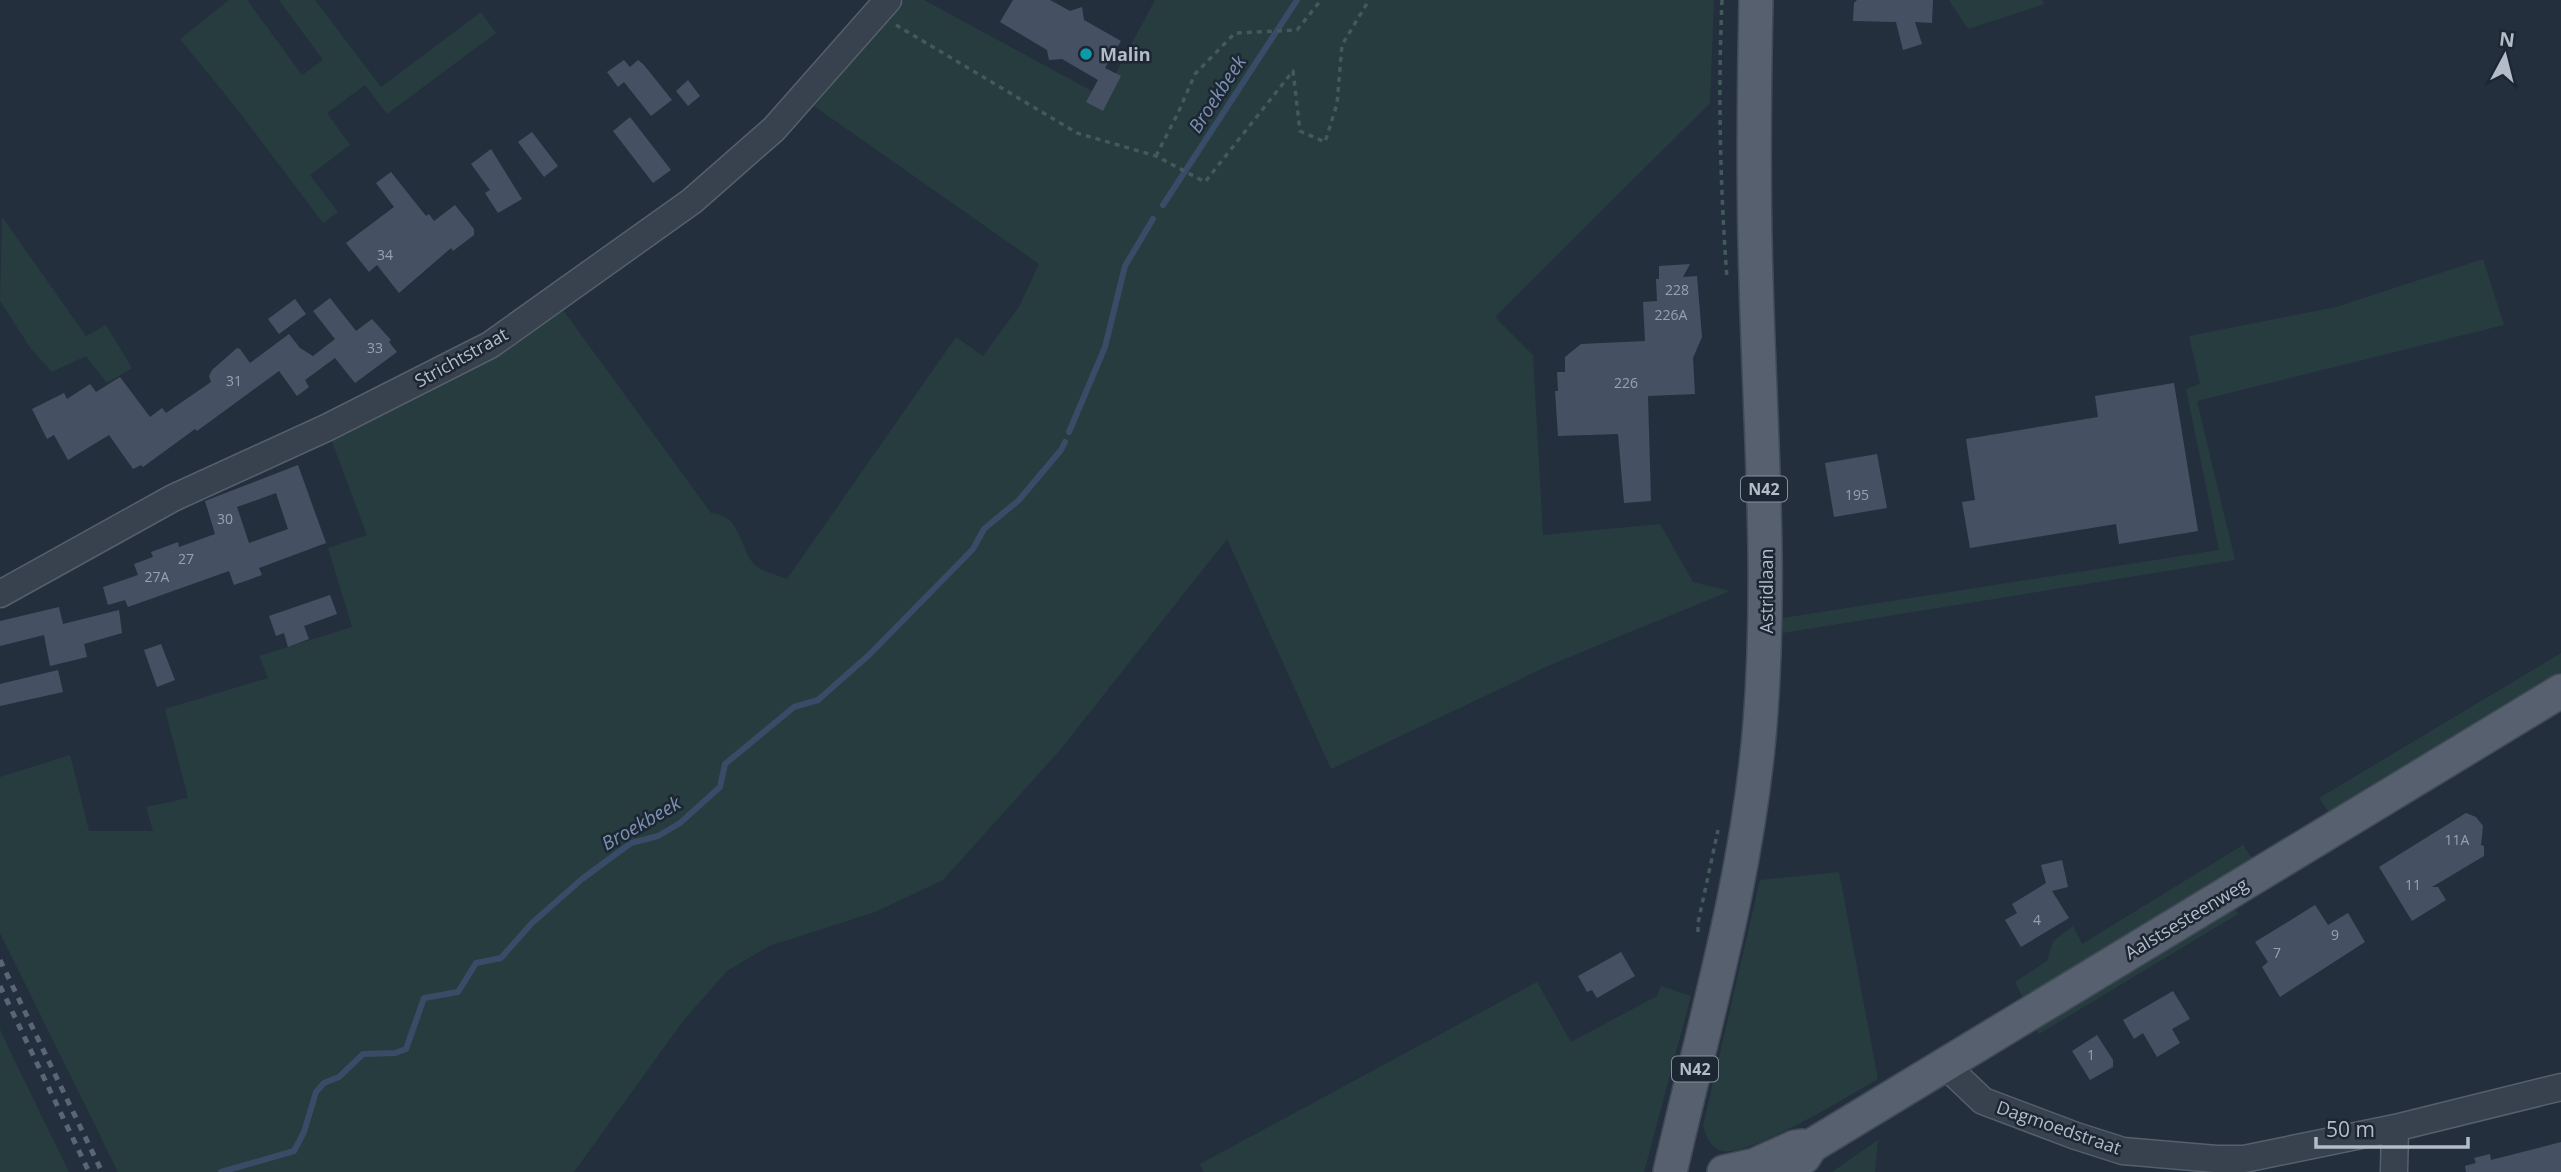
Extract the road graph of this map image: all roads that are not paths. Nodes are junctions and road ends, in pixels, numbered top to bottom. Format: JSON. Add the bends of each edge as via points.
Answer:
{"nodes":[{"id":1,"x":1756,"y":0,"type":"edge"},
{"id":2,"x":882,"y":7,"type":"edge"},
{"id":3,"x":0,"y":594,"type":"edge"},
{"id":4,"x":2561,"y":691,"type":"edge"},
{"id":5,"x":1944,"y":1064,"type":"junction"},
{"id":6,"x":2561,"y":1087,"type":"edge"},
{"id":7,"x":2395,"y":1128,"type":"junction"},
{"id":8,"x":1811,"y":1146,"type":"junction"},
{"id":9,"x":1671,"y":1169,"type":"edge"},
{"id":10,"x":1713,"y":1172,"type":"edge"},
{"id":11,"x":1724,"y":1172,"type":"edge"},
{"id":12,"x":1782,"y":1172,"type":"edge"},
{"id":13,"x":2394,"y":1172,"type":"edge"}],
"edges":[{"from":1,"to":9,"type":"main road","name":"Astridlaan","number":"N42","via":[[1753,144],[1767,555],[1760,728],[1719,974]]},
{"from":2,"to":3,"type":"street","name":"Strichtstraat","via":[[774,129],[692,201],[490,345],[173,498]]},
{"from":4,"to":5,"type":"main road","name":"Aalstsesteenweg"},
{"from":5,"to":7,"type":"street","name":"Dagmoedstraat","via":[[1983,1101],[2123,1151],[2244,1159]]},
{"from":5,"to":8,"type":"main road","name":"Aalstsesteenweg"},
{"from":6,"to":7,"type":"street","name":"Dagmoedstraat"},
{"from":7,"to":13,"type":"street"},
{"from":8,"to":11,"type":"main road","name":"Aalstsesteenweg","via":[[1795,1147],[1755,1165]]},
{"from":8,"to":12,"type":"main road","name":"Aalstsesteenweg","via":[[1804,1157]]},
{"from":9,"to":10,"type":"main road"}]}
